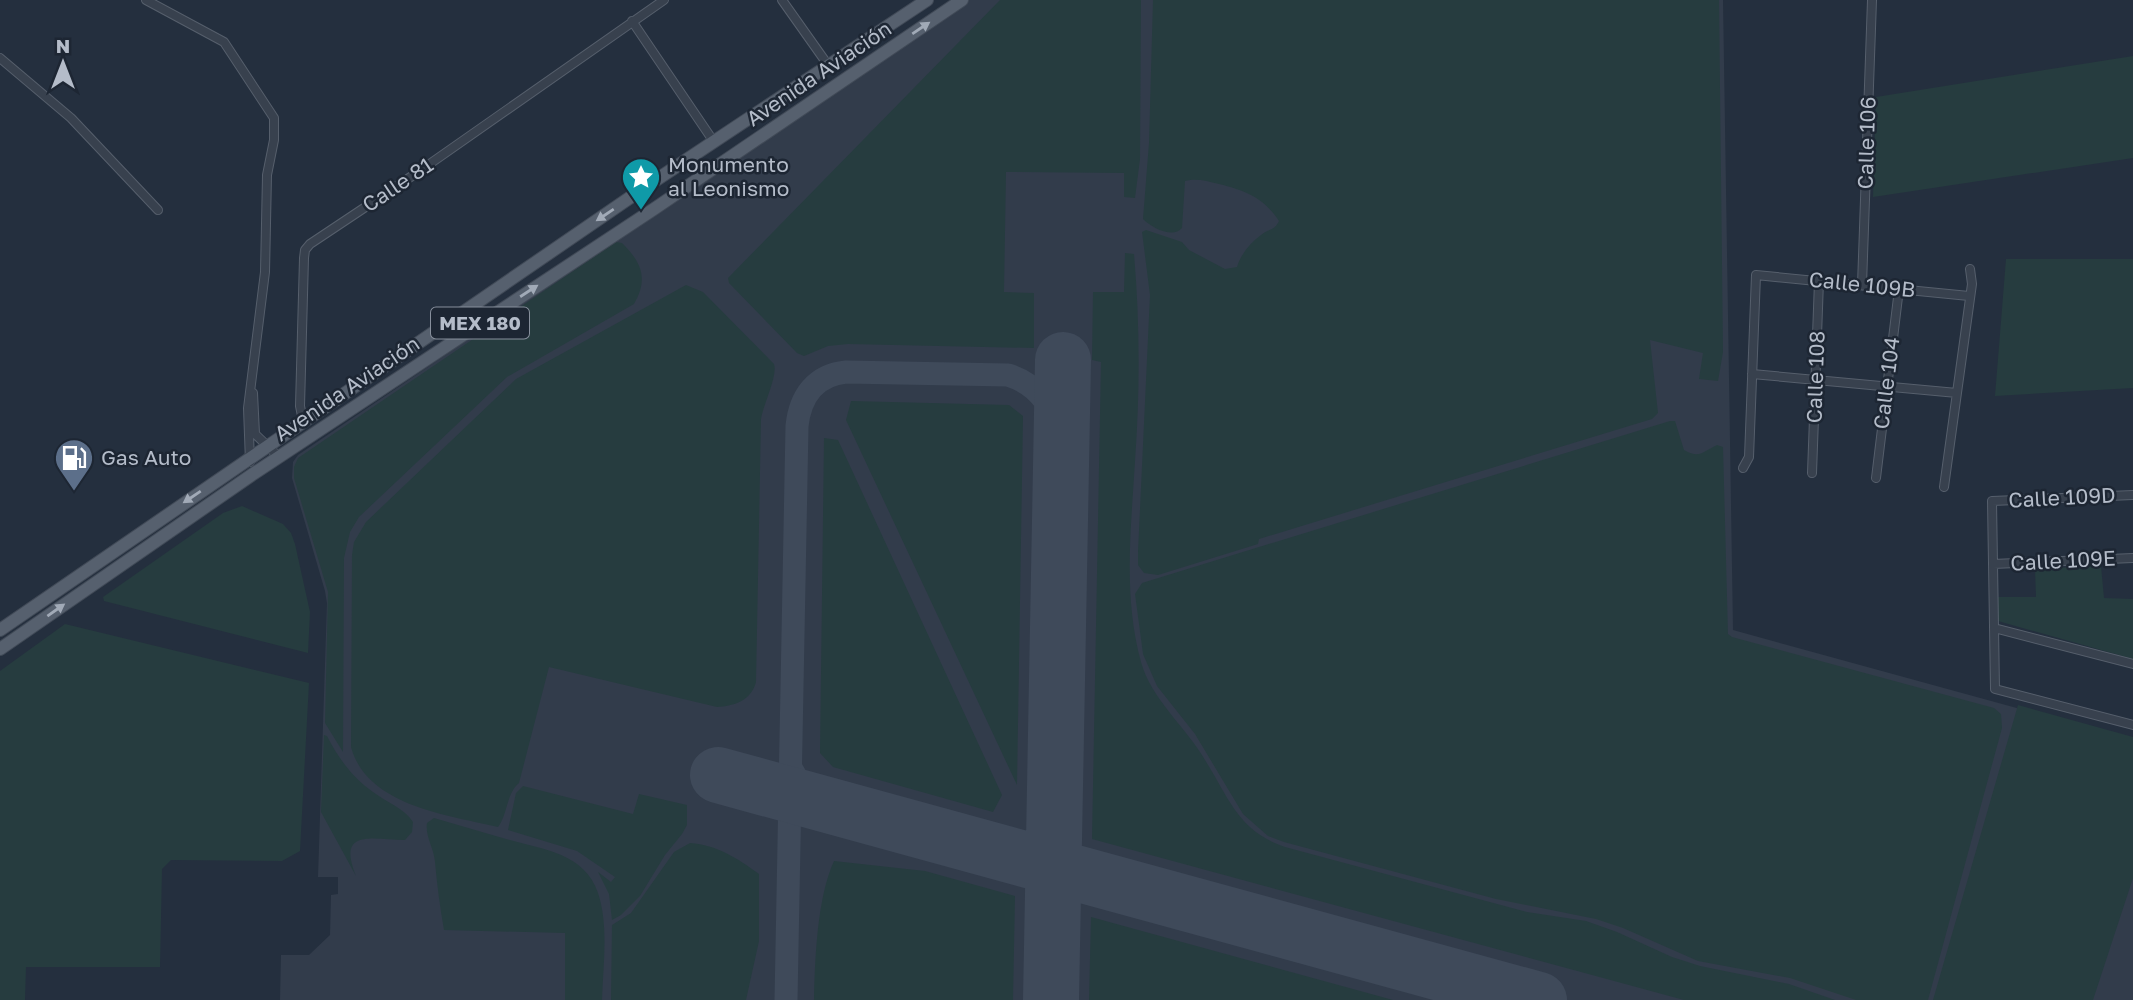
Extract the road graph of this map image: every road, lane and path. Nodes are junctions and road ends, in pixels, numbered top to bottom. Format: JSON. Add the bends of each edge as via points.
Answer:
{"nodes":[{"id":1,"x":146,"y":0,"type":"edge"},
{"id":2,"x":664,"y":0,"type":"edge"},
{"id":3,"x":782,"y":0,"type":"edge"},
{"id":4,"x":927,"y":0,"type":"edge"},
{"id":5,"x":962,"y":0,"type":"edge"},
{"id":6,"x":1872,"y":0,"type":"edge"},
{"id":7,"x":632,"y":21,"type":"junction"},
{"id":8,"x":0,"y":58,"type":"edge"},
{"id":9,"x":828,"y":65,"type":"junction"},
{"id":10,"x":713,"y":142,"type":"junction"},
{"id":11,"x":159,"y":210,"type":"dead end"},
{"id":12,"x":1970,"y":269,"type":"dead end"},
{"id":13,"x":1819,"y":281,"type":"junction"},
{"id":14,"x":1862,"y":285,"type":"junction"},
{"id":15,"x":1899,"y":289,"type":"junction"},
{"id":16,"x":1969,"y":296,"type":"junction"},
{"id":17,"x":1752,"y":374,"type":"junction"},
{"id":18,"x":1816,"y":379,"type":"junction"},
{"id":19,"x":252,"y":383,"type":"junction"},
{"id":20,"x":1887,"y":386,"type":"junction"},
{"id":21,"x":1956,"y":393,"type":"junction"},
{"id":22,"x":303,"y":421,"type":"junction"},
{"id":23,"x":268,"y":446,"type":"junction"},
{"id":24,"x":279,"y":457,"type":"junction"},
{"id":25,"x":249,"y":458,"type":"junction"},
{"id":26,"x":1742,"y":468,"type":"dead end"},
{"id":27,"x":1812,"y":473,"type":"dead end"},
{"id":28,"x":253,"y":474,"type":"junction"},
{"id":29,"x":1876,"y":478,"type":"dead end"},
{"id":30,"x":1944,"y":487,"type":"dead end"},
{"id":31,"x":2133,"y":495,"type":"edge"},
{"id":32,"x":2133,"y":558,"type":"edge"},
{"id":33,"x":1993,"y":564,"type":"junction"},
{"id":34,"x":1994,"y":628,"type":"junction"},
{"id":35,"x":0,"y":630,"type":"edge"},
{"id":36,"x":0,"y":649,"type":"edge"},
{"id":37,"x":2133,"y":664,"type":"edge"},
{"id":38,"x":2133,"y":725,"type":"edge"}],
"edges":[{"from":1,"to":19,"type":"street","via":[[224,42],[275,118]]},
{"from":2,"to":7,"type":"street","name":"Calle 81"},
{"from":3,"to":9,"type":"street"},
{"from":4,"to":9,"type":"main road","name":"Avenida Aviación","number":"MEX 180"},
{"from":24,"to":5,"type":"main road","name":"Avenida Aviación","number":"MEX 180","one_way":true},
{"from":6,"to":14,"type":"street","name":"Calle 106"},
{"from":7,"to":10,"type":"street"},
{"from":7,"to":22,"type":"street","name":"Calle 81","via":[[305,250]]},
{"from":8,"to":11,"type":"street","via":[[71,118]]},
{"from":9,"to":10,"type":"main road","name":"Avenida Aviación","number":"MEX 180"},
{"from":10,"to":22,"type":"main road","name":"Avenida Aviación","number":"MEX 180","one_way":true},
{"from":12,"to":16,"type":"street"},
{"from":13,"to":14,"type":"street","name":"Calle 109B"},
{"from":13,"to":17,"type":"street","name":"Calle 109B","via":[[1756,275]]},
{"from":13,"to":18,"type":"street","name":"Calle 108"},
{"from":14,"to":15,"type":"street","name":"Calle 109B"},
{"from":15,"to":16,"type":"street","name":"Calle 109B"},
{"from":15,"to":20,"type":"street","name":"Calle 104"},
{"from":16,"to":21,"type":"street"},
{"from":17,"to":18,"type":"street"},
{"from":17,"to":26,"type":"street","via":[[1749,457]]},
{"from":18,"to":20,"type":"street"},
{"from":18,"to":27,"type":"street","name":"Calle 108"},
{"from":19,"to":23,"type":"street","via":[[255,434]]},
{"from":19,"to":25,"type":"street"},
{"from":20,"to":21,"type":"street"},
{"from":20,"to":29,"type":"street","name":"Calle 104"},
{"from":21,"to":30,"type":"street"},
{"from":22,"to":23,"type":"main road","name":"Avenida Aviación","number":"MEX 180"},
{"from":23,"to":24,"type":"street"},
{"from":23,"to":25,"type":"main road","name":"Avenida Aviación","number":"MEX 180"},
{"from":24,"to":28,"type":"main road","name":"Avenida Aviación","number":"MEX 180"},
{"from":25,"to":28,"type":"street"},
{"from":25,"to":35,"type":"main road","name":"Avenida Aviación","number":"MEX 180","one_way":true},
{"from":36,"to":28,"type":"main road","name":"Avenida Aviación","number":"MEX 180","one_way":true},
{"from":31,"to":33,"type":"street","name":"Calle 109D","via":[[1992,501]]},
{"from":32,"to":33,"type":"street","name":"Calle 109E"},
{"from":33,"to":34,"type":"street"},
{"from":34,"to":37,"type":"street"},
{"from":34,"to":38,"type":"street","via":[[1996,689]]}]}
